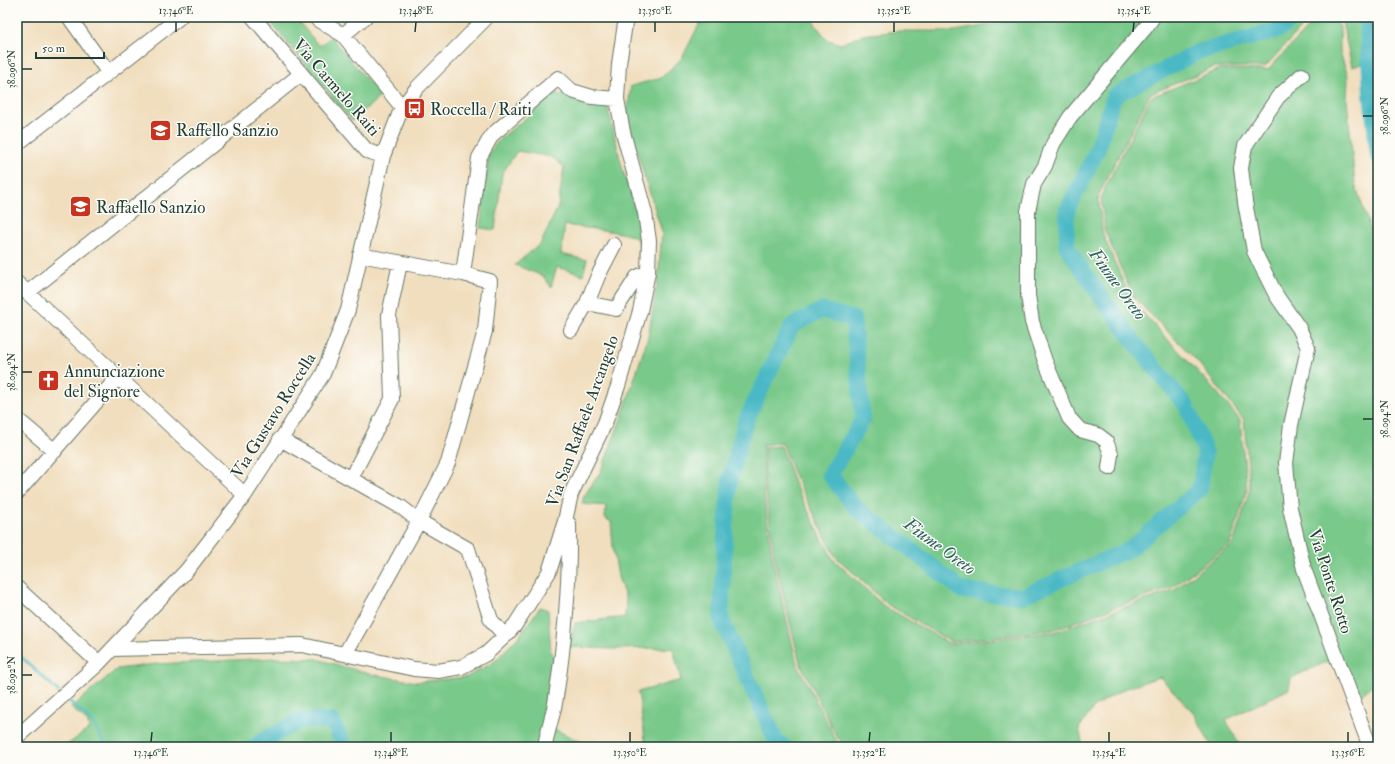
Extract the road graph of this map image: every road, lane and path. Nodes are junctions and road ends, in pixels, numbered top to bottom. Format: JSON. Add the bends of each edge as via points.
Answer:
{"nodes":[{"id":1,"x":69,"y":17,"type":"edge"},
{"id":2,"x":180,"y":17,"type":"edge"},
{"id":3,"x":253,"y":17,"type":"edge"},
{"id":4,"x":316,"y":17,"type":"edge"},
{"id":5,"x":365,"y":17,"type":"edge"},
{"id":6,"x":487,"y":17,"type":"edge"},
{"id":7,"x":626,"y":17,"type":"edge"},
{"id":8,"x":1153,"y":17,"type":"edge"},
{"id":9,"x":343,"y":35,"type":"junction"},
{"id":10,"x":108,"y":72,"type":"junction"},
{"id":11,"x":301,"y":74,"type":"junction"},
{"id":12,"x":1302,"y":75,"type":"dead end"},
{"id":13,"x":617,"y":99,"type":"junction"},
{"id":14,"x":402,"y":107,"type":"junction"},
{"id":15,"x":17,"y":144,"type":"edge"},
{"id":16,"x":382,"y":156,"type":"junction"},
{"id":17,"x":614,"y":245,"type":"dead end"},
{"id":18,"x":360,"y":254,"type":"junction"},
{"id":19,"x":400,"y":263,"type":"junction"},
{"id":20,"x":648,"y":272,"type":"junction"},
{"id":21,"x":463,"y":274,"type":"junction"},
{"id":22,"x":22,"y":288,"type":"edge"},
{"id":23,"x":587,"y":303,"type":"junction"},
{"id":24,"x":571,"y":330,"type":"dead end"},
{"id":25,"x":118,"y":377,"type":"junction"},
{"id":26,"x":17,"y":419,"type":"edge"},
{"id":27,"x":280,"y":439,"type":"junction"},
{"id":28,"x":54,"y":451,"type":"junction"},
{"id":29,"x":1109,"y":468,"type":"dead end"},
{"id":30,"x":351,"y":478,"type":"junction"},
{"id":31,"x":17,"y":493,"type":"edge"},
{"id":32,"x":245,"y":495,"type":"junction"},
{"id":33,"x":419,"y":521,"type":"junction"},
{"id":34,"x":565,"y":521,"type":"junction"},
{"id":35,"x":17,"y":588,"type":"edge"},
{"id":36,"x":505,"y":636,"type":"junction"},
{"id":37,"x":112,"y":649,"type":"junction"},
{"id":38,"x":345,"y":654,"type":"junction"},
{"id":39,"x":99,"y":663,"type":"junction"},
{"id":40,"x":17,"y":737,"type":"edge"},
{"id":41,"x":545,"y":747,"type":"edge"},
{"id":42,"x":1370,"y":747,"type":"edge"}],
"edges":[{"from":1,"to":10,"type":"street"},
{"from":2,"to":10,"type":"street"},
{"from":3,"to":11,"type":"street","name":"Via Carmelo Raiti"},
{"from":4,"to":9,"type":"street","name":"Via Carmelo Raiti"},
{"from":5,"to":9,"type":"street"},
{"from":6,"to":14,"type":"street","name":"Via Gustavo Roccella","via":[[417,88]]},
{"from":7,"to":13,"type":"street","name":"Via San Raffaele Arcangelo","via":[[618,64]]},
{"from":8,"to":29,"type":"street","via":[[1070,117],[1053,144],[1045,166],[1034,184],[1028,211],[1028,295],[1032,322],[1069,418],[1080,430],[1098,435],[1106,441],[1111,454]]},
{"from":9,"to":14,"type":"street","name":"Via Carmelo Raiti"},
{"from":10,"to":15,"type":"street"},
{"from":11,"to":16,"type":"street","name":"Via Carmelo Raiti","via":[[367,151]]},
{"from":11,"to":22,"type":"street"},
{"from":12,"to":42,"type":"street","name":"Via Ponte Rotto","via":[[1278,97],[1245,146],[1241,168],[1254,251],[1308,348],[1291,425],[1286,463],[1290,508],[1304,568]]},
{"from":13,"to":20,"type":"street","name":"Via San Raffaele Arcangelo","via":[[623,132],[645,213],[649,241]]},
{"from":13,"to":21,"type":"street","via":[[572,90],[558,78],[492,134],[479,158]]},
{"from":14,"to":16,"type":"street","name":"Via Gustavo Roccella"},
{"from":16,"to":18,"type":"street","name":"Via Gustavo Roccella"},
{"from":17,"to":23,"type":"street"},
{"from":18,"to":19,"type":"street"},
{"from":18,"to":27,"type":"street","name":"Via Gustavo Roccella","via":[[348,310],[323,374]]},
{"from":19,"to":21,"type":"street"},
{"from":19,"to":30,"type":"street","via":[[389,315],[392,399]]},
{"from":20,"to":23,"type":"street","via":[[637,277],[616,309]]},
{"from":20,"to":34,"type":"street","name":"Via San Raffaele Arcangelo","via":[[640,311],[618,386],[571,494]]},
{"from":21,"to":33,"type":"street","via":[[490,281],[485,331],[448,463]]},
{"from":22,"to":25,"type":"street"},
{"from":23,"to":24,"type":"street"},
{"from":25,"to":28,"type":"street"},
{"from":25,"to":32,"type":"street"},
{"from":26,"to":28,"type":"street"},
{"from":27,"to":30,"type":"street"},
{"from":27,"to":32,"type":"street","name":"Via Gustavo Roccella"},
{"from":28,"to":31,"type":"street"},
{"from":30,"to":33,"type":"street","via":[[401,507]]},
{"from":32,"to":37,"type":"street","name":"Via Gustavo Roccella","via":[[187,570]]},
{"from":33,"to":36,"type":"street","via":[[468,549],[491,620]]},
{"from":33,"to":38,"type":"street"},
{"from":34,"to":36,"type":"street","name":"Via San Raffaele Arcangelo","via":[[549,572],[515,625]]},
{"from":34,"to":41,"type":"street","via":[[569,524],[570,559],[565,633],[556,699],[546,733]]},
{"from":35,"to":39,"type":"street"},
{"from":36,"to":38,"type":"street","name":"Via San Raffaele Arcangelo","via":[[486,654],[461,667],[438,671],[414,669]]},
{"from":37,"to":38,"type":"street","name":"Via San Raffaele Arcangelo","via":[[302,644]]},
{"from":37,"to":39,"type":"street","name":"Via Gustavo Roccella"},
{"from":39,"to":40,"type":"street","name":"Via Gustavo Roccella"}]}
